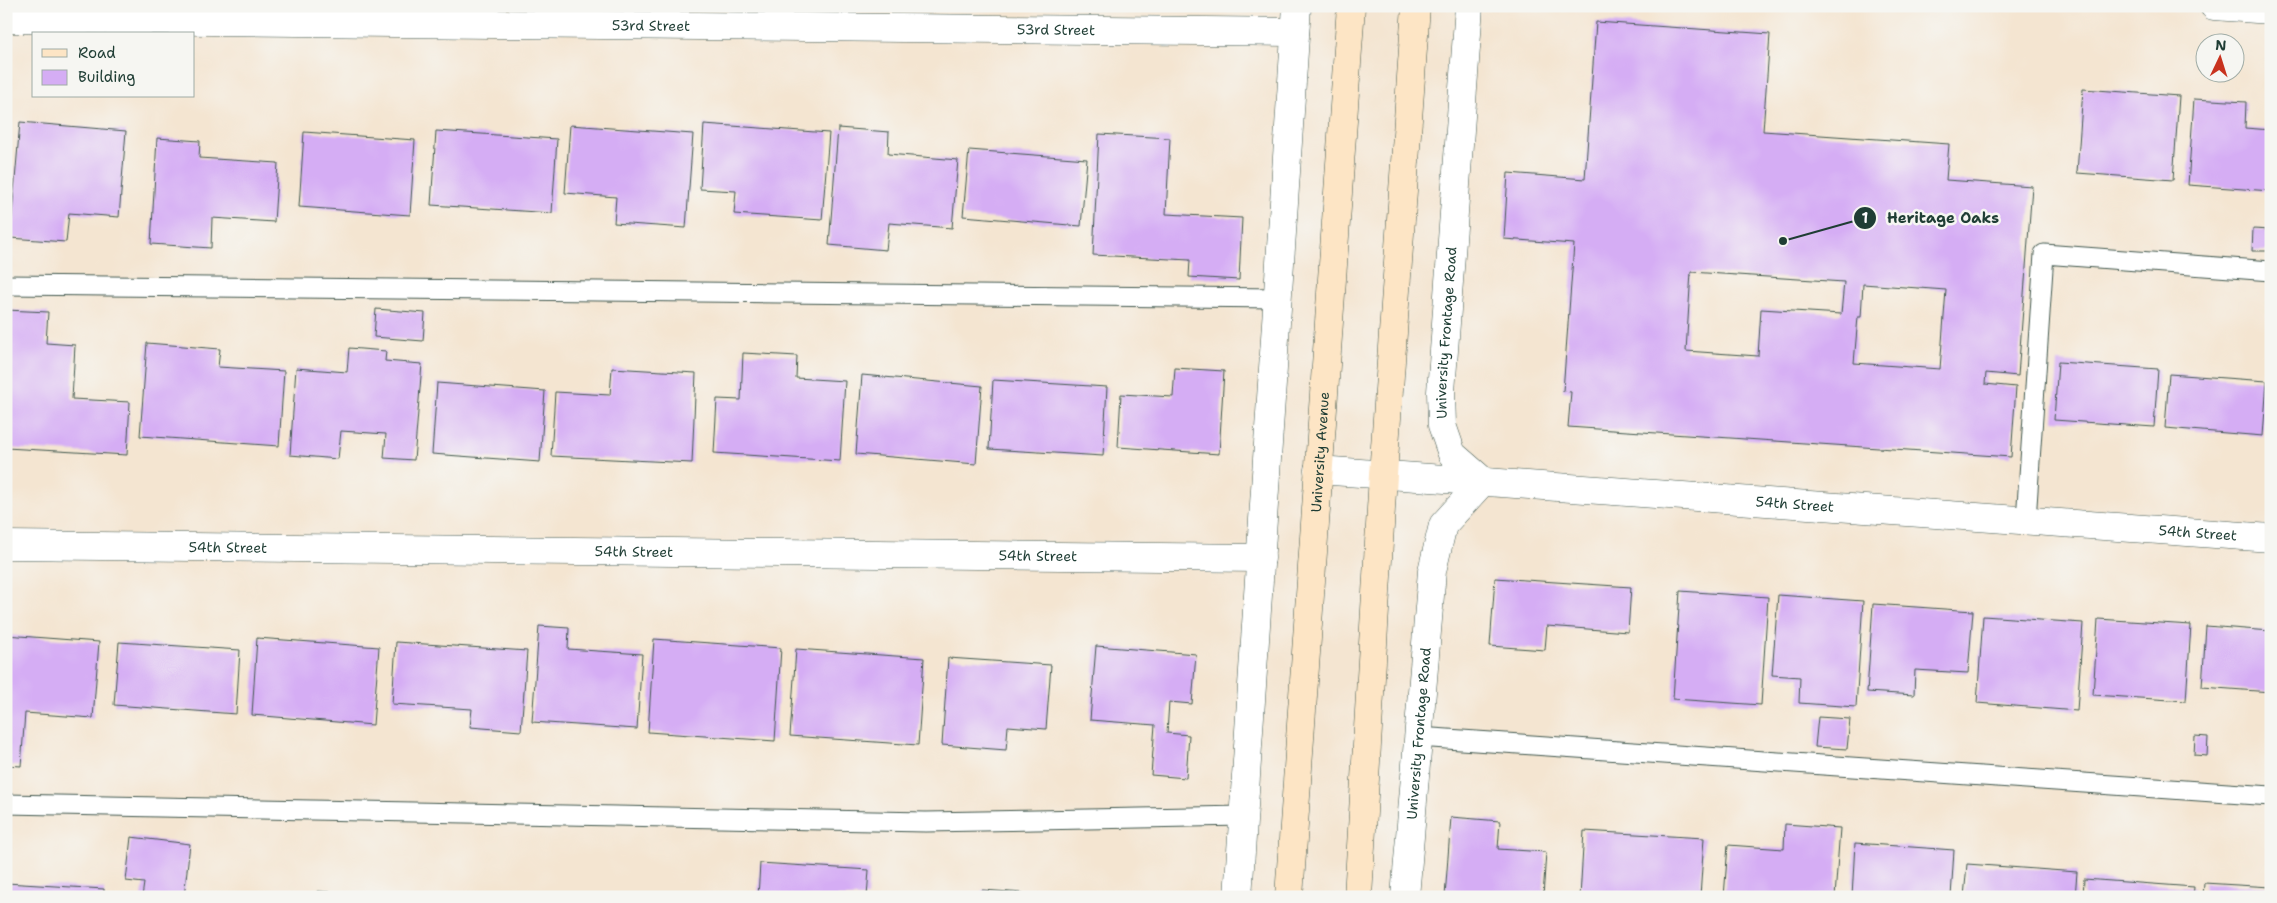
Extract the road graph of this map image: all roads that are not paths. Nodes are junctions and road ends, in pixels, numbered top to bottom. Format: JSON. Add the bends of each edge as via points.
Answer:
{"nodes":[{"id":1,"x":1351,"y":6,"type":"edge"},
{"id":2,"x":1416,"y":6,"type":"edge"},
{"id":3,"x":1469,"y":6,"type":"edge"},
{"id":4,"x":2214,"y":6,"type":"edge"},
{"id":5,"x":2271,"y":10,"type":"edge"},
{"id":6,"x":6,"y":19,"type":"edge"},
{"id":7,"x":1296,"y":19,"type":"edge"},
{"id":8,"x":2271,"y":271,"type":"edge"},
{"id":9,"x":6,"y":285,"type":"edge"},
{"id":10,"x":1278,"y":298,"type":"junction"},
{"id":11,"x":1318,"y":470,"type":"junction"},
{"id":12,"x":1383,"y":475,"type":"junction"},
{"id":13,"x":1484,"y":481,"type":"junction"},
{"id":14,"x":2026,"y":520,"type":"junction"},
{"id":15,"x":2271,"y":538,"type":"edge"},
{"id":16,"x":6,"y":545,"type":"edge"},
{"id":17,"x":1261,"y":558,"type":"junction"},
{"id":18,"x":1418,"y":737,"type":"junction"},
{"id":19,"x":2271,"y":796,"type":"edge"},
{"id":20,"x":6,"y":804,"type":"edge"},
{"id":21,"x":1243,"y":816,"type":"junction"},
{"id":22,"x":1238,"y":897,"type":"edge"},
{"id":23,"x":1289,"y":897,"type":"edge"},
{"id":24,"x":1358,"y":897,"type":"edge"},
{"id":25,"x":1404,"y":897,"type":"edge"}],
"edges":[{"from":1,"to":11,"type":"main road","name":"University Avenue"},
{"from":2,"to":12,"type":"main road"},
{"from":3,"to":13,"type":"street","name":"University Frontage Road","via":[[1441,392],[1442,425],[1452,454]]},
{"from":4,"to":5,"type":"street"},
{"from":6,"to":7,"type":"street","name":"53rd Street"},
{"from":7,"to":10,"type":"street"},
{"from":8,"to":14,"type":"lane","via":[[2044,254]]},
{"from":9,"to":10,"type":"lane"},
{"from":10,"to":17,"type":"street"},
{"from":11,"to":12,"type":"street","name":"54th Street"},
{"from":11,"to":23,"type":"main road","name":"University Avenue"},
{"from":12,"to":13,"type":"street","name":"54th Street"},
{"from":12,"to":24,"type":"main road"},
{"from":13,"to":14,"type":"street","name":"54th Street"},
{"from":13,"to":18,"type":"street","name":"University Frontage Road","via":[[1443,525],[1432,571]]},
{"from":14,"to":15,"type":"street","name":"54th Street"},
{"from":16,"to":17,"type":"street","name":"54th Street"},
{"from":17,"to":21,"type":"street"},
{"from":18,"to":19,"type":"lane"},
{"from":18,"to":25,"type":"street","name":"University Frontage Road"},
{"from":20,"to":21,"type":"lane","via":[[926,822]]},
{"from":21,"to":22,"type":"street"}]}
